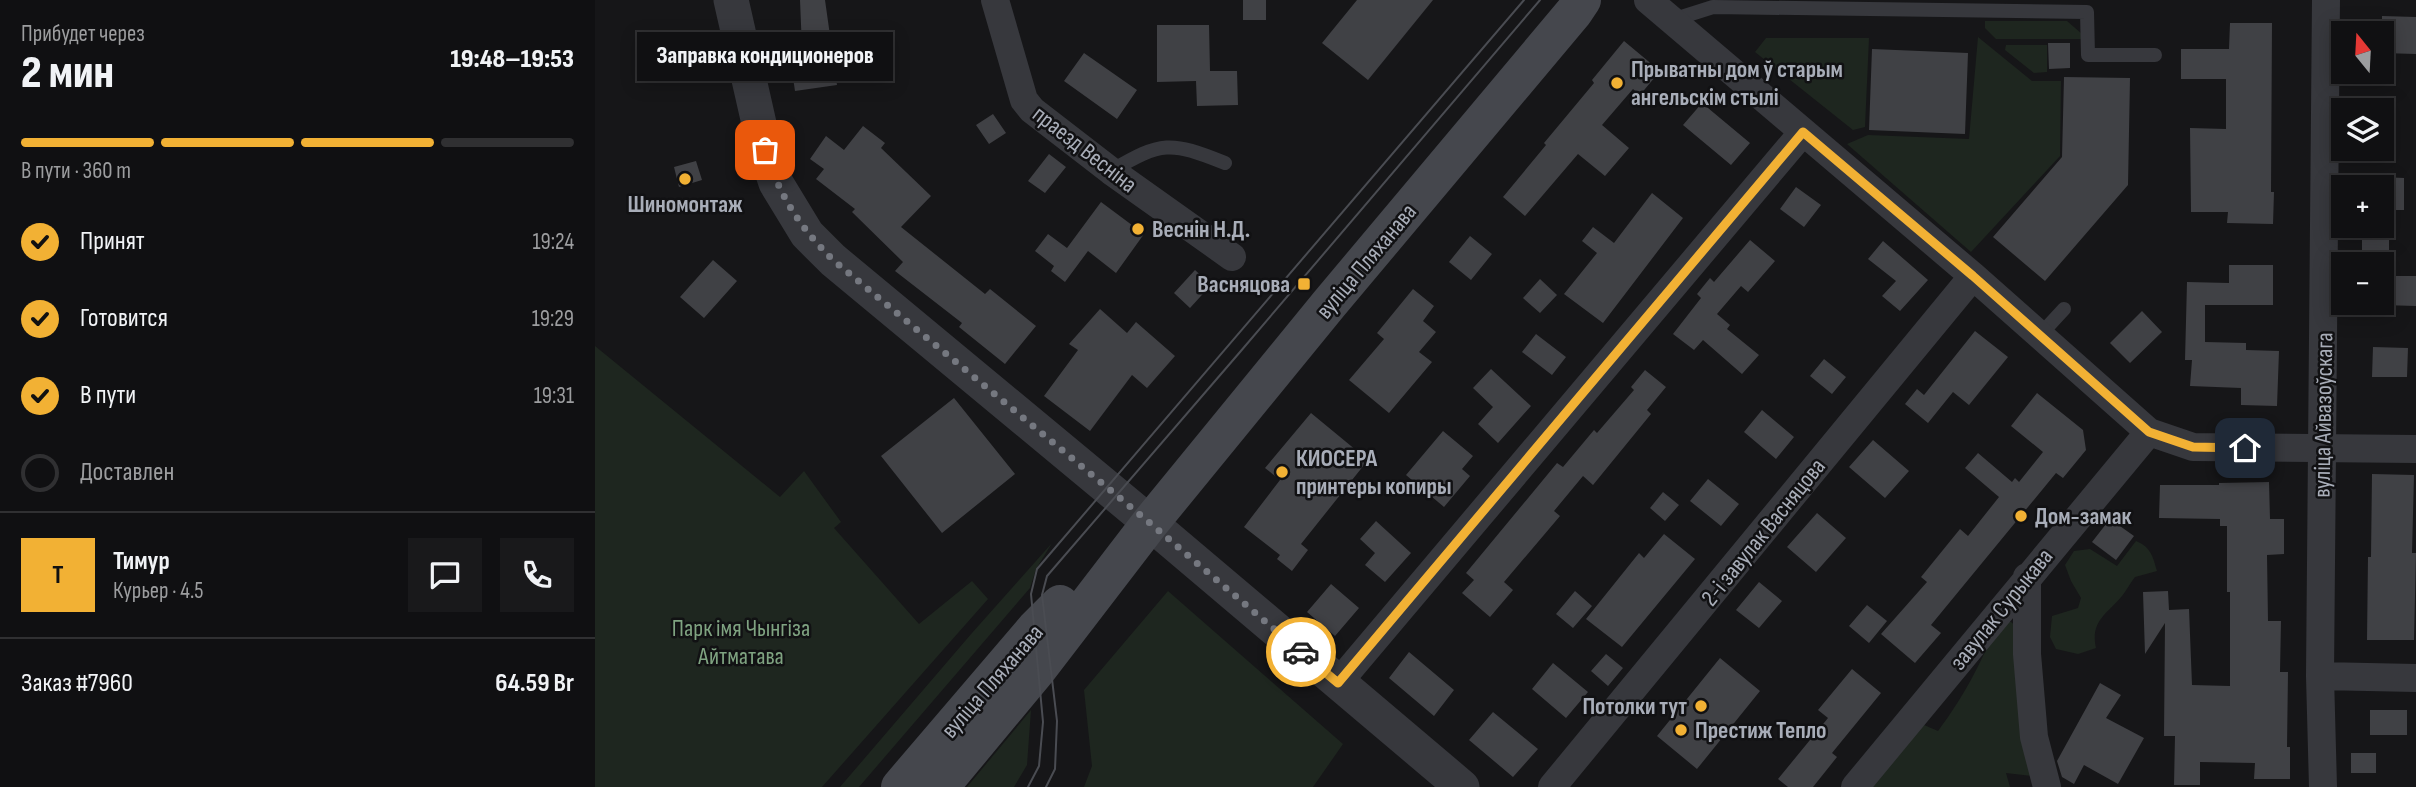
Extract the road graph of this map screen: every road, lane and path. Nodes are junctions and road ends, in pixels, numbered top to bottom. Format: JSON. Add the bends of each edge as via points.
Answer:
{"nodes":[{"id":1,"x":731,"y":0,"type":"edge"},
{"id":2,"x":995,"y":0,"type":"edge"},
{"id":3,"x":1582,"y":0,"type":"edge"},
{"id":4,"x":1648,"y":0,"type":"edge"},
{"id":5,"x":2326,"y":0,"type":"edge"},
{"id":6,"x":1919,"y":5,"type":"edge"},
{"id":7,"x":2038,"y":6,"type":"edge"},
{"id":8,"x":1672,"y":20,"type":"junction"},
{"id":9,"x":2155,"y":55,"type":"dead end"},
{"id":10,"x":1803,"y":132,"type":"junction"},
{"id":11,"x":1225,"y":163,"type":"dead end"},
{"id":12,"x":1111,"y":171,"type":"junction"},
{"id":13,"x":1232,"y":257,"type":"dead end"},
{"id":14,"x":1973,"y":276,"type":"junction"},
{"id":15,"x":2064,"y":309,"type":"dead end"},
{"id":16,"x":2040,"y":335,"type":"junction"},
{"id":17,"x":2149,"y":432,"type":"junction"},
{"id":18,"x":2323,"y":449,"type":"junction"},
{"id":19,"x":2416,"y":449,"type":"edge"},
{"id":20,"x":1150,"y":523,"type":"junction"},
{"id":21,"x":2027,"y":577,"type":"junction"},
{"id":22,"x":2321,"y":676,"type":"junction"},
{"id":23,"x":2416,"y":678,"type":"edge"},
{"id":24,"x":1338,"y":683,"type":"junction"},
{"id":25,"x":901,"y":787,"type":"edge"},
{"id":26,"x":940,"y":787,"type":"edge"},
{"id":27,"x":1461,"y":787,"type":"edge"},
{"id":28,"x":1552,"y":787,"type":"edge"},
{"id":29,"x":1856,"y":787,"type":"edge"},
{"id":30,"x":2047,"y":787,"type":"edge"},
{"id":31,"x":2323,"y":787,"type":"edge"}],
"edges":[{"from":1,"to":20,"type":"street","via":[[765,150],[776,183],[807,234]]},
{"from":2,"to":12,"type":"street","name":"праезд Весніна","via":[[1024,100]]},
{"from":3,"to":20,"type":"main road","name":"вуліца Пляханава"},
{"from":4,"to":8,"type":"street"},
{"from":5,"to":18,"type":"street","name":"вуліца Айвазоўскага"},
{"from":6,"to":7,"type":"lane"},
{"from":6,"to":8,"type":"lane","via":[[1713,7]]},
{"from":7,"to":9,"type":"lane","via":[[2087,12],[2088,55]]},
{"from":8,"to":10,"type":"street"},
{"from":10,"to":14,"type":"street"},
{"from":10,"to":24,"type":"street"},
{"from":11,"to":12,"type":"lane","via":[[1189,149],[1165,146]]},
{"from":12,"to":13,"type":"street","name":"праезд Весніна"},
{"from":14,"to":16,"type":"street"},
{"from":14,"to":28,"type":"street","name":"2-і завулак Васняцова"},
{"from":15,"to":16,"type":"lane"},
{"from":16,"to":17,"type":"street"},
{"from":17,"to":18,"type":"street","via":[[2193,447]]},
{"from":17,"to":21,"type":"street","name":"завулак Сурыкава"},
{"from":18,"to":19,"type":"street"},
{"from":18,"to":22,"type":"street","name":"вуліца Айвазоўскага"},
{"from":20,"to":24,"type":"street"},
{"from":20,"to":25,"type":"main road","name":"вуліца Пляханава","via":[[1035,629]]},
{"from":20,"to":26,"type":"main road","name":"вуліца Пляханава"},
{"from":21,"to":29,"type":"street","name":"завулак Сурыкава"},
{"from":21,"to":30,"type":"street","via":[[2033,737]]},
{"from":22,"to":23,"type":"street"},
{"from":22,"to":31,"type":"street","name":"вуліца Айвазоўскага"},
{"from":24,"to":27,"type":"street"}]}
